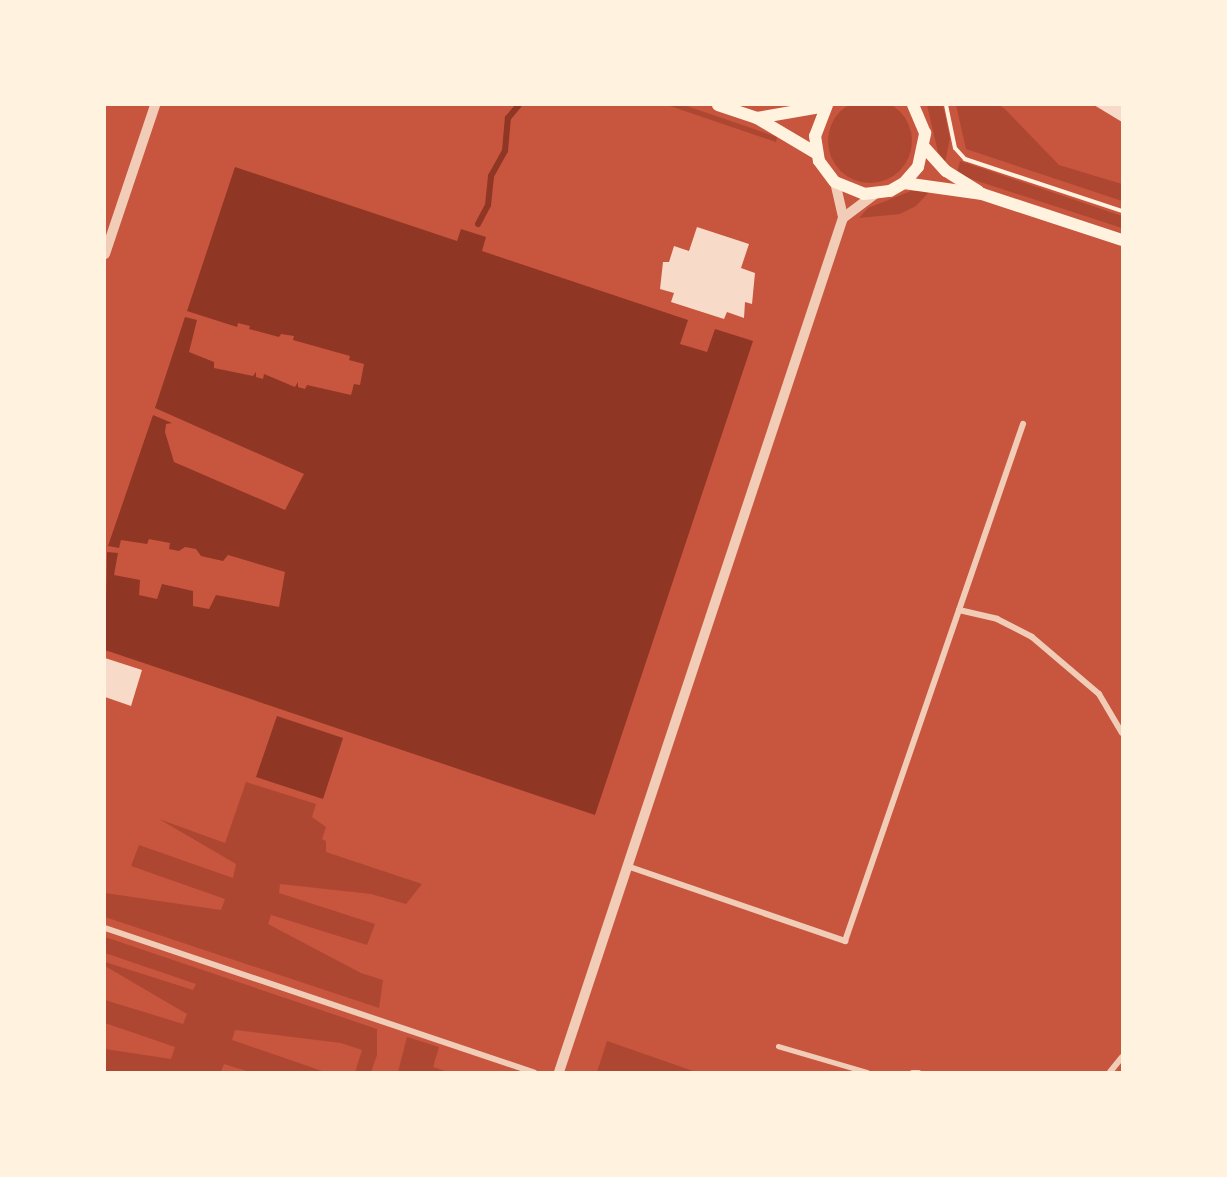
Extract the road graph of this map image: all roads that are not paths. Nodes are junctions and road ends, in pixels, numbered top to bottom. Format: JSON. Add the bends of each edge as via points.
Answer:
{"nodes":[{"id":1,"x":155,"y":105,"type":"edge"},
{"id":2,"x":718,"y":105,"type":"edge"},
{"id":3,"x":913,"y":105,"type":"edge"},
{"id":4,"x":826,"y":106,"type":"edge"},
{"id":5,"x":757,"y":118,"type":"junction"},
{"id":6,"x":925,"y":148,"type":"junction"},
{"id":7,"x":816,"y":153,"type":"junction"},
{"id":8,"x":835,"y":182,"type":"junction"},
{"id":9,"x":904,"y":183,"type":"junction"},
{"id":10,"x":874,"y":194,"type":"junction"},
{"id":11,"x":982,"y":194,"type":"junction"},
{"id":12,"x":843,"y":218,"type":"junction"},
{"id":13,"x":1122,"y":240,"type":"edge"},
{"id":14,"x":105,"y":254,"type":"edge"},
{"id":15,"x":1023,"y":424,"type":"dead end"},
{"id":16,"x":959,"y":610,"type":"junction"},
{"id":17,"x":1122,"y":733,"type":"edge"},
{"id":18,"x":627,"y":866,"type":"junction"},
{"id":19,"x":105,"y":928,"type":"edge"},
{"id":20,"x":778,"y":1046,"type":"dead end"},
{"id":21,"x":1122,"y":1057,"type":"edge"},
{"id":22,"x":534,"y":1072,"type":"edge"},
{"id":23,"x":559,"y":1072,"type":"edge"},
{"id":24,"x":867,"y":1072,"type":"edge"},
{"id":25,"x":912,"y":1072,"type":"edge"},
{"id":26,"x":919,"y":1072,"type":"edge"},
{"id":27,"x":1110,"y":1072,"type":"edge"}],
"edges":[{"from":1,"to":14,"type":"street"},
{"from":2,"to":5,"type":"main road"},
{"from":3,"to":6,"type":"main road","via":[[921,119]]},
{"from":4,"to":5,"type":"main road"},
{"from":4,"to":7,"type":"main road","via":[[818,120]]},
{"from":5,"to":7,"type":"main road"},
{"from":6,"to":9,"type":"main road","via":[[918,167]]},
{"from":6,"to":11,"type":"main road","via":[[946,171]]},
{"from":7,"to":8,"type":"main road"},
{"from":8,"to":10,"type":"main road","via":[[854,192]]},
{"from":8,"to":12,"type":"street"},
{"from":9,"to":10,"type":"main road"},
{"from":9,"to":11,"type":"main road"},
{"from":10,"to":12,"type":"street"},
{"from":11,"to":13,"type":"main road"},
{"from":12,"to":18,"type":"street"},
{"from":15,"to":16,"type":"street"},
{"from":16,"to":17,"type":"street","via":[[997,619],[1032,637],[1099,694]]},
{"from":16,"to":18,"type":"street","via":[[844,941]]},
{"from":18,"to":23,"type":"street"},
{"from":19,"to":22,"type":"street"},
{"from":20,"to":24,"type":"lane"},
{"from":21,"to":27,"type":"street"},
{"from":25,"to":26,"type":"lane"}]}
